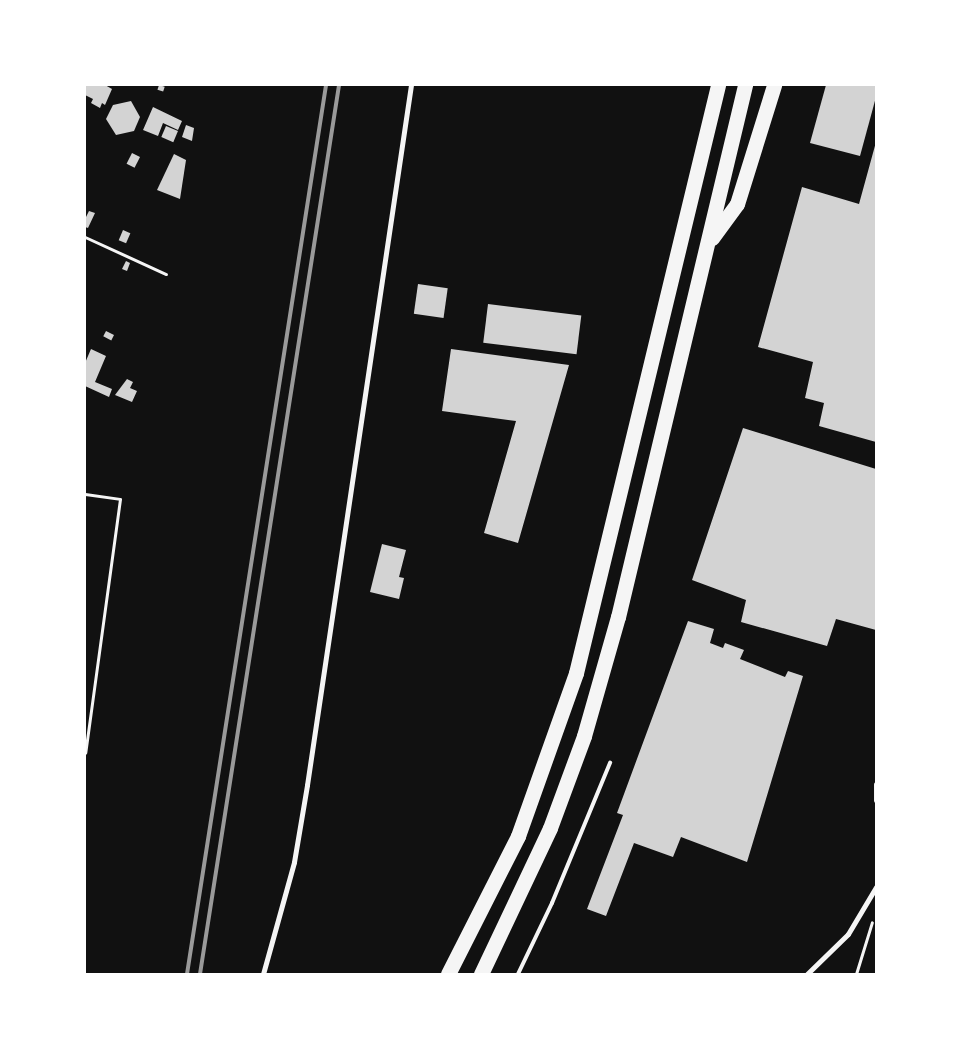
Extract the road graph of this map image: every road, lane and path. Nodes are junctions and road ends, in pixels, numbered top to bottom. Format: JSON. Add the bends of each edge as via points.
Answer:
{"nodes":[{"id":1,"x":411,"y":85,"type":"edge"},
{"id":2,"x":711,"y":85,"type":"edge"},
{"id":3,"x":718,"y":85,"type":"edge"},
{"id":4,"x":745,"y":85,"type":"edge"},
{"id":5,"x":774,"y":85,"type":"edge"},
{"id":6,"x":714,"y":102,"type":"junction"},
{"id":7,"x":85,"y":237,"type":"edge"},
{"id":8,"x":708,"y":243,"type":"junction"},
{"id":9,"x":166,"y":274,"type":"dead end"},
{"id":10,"x":85,"y":494,"type":"edge"},
{"id":11,"x":85,"y":753,"type":"edge"},
{"id":12,"x":610,"y":763,"type":"dead end"},
{"id":13,"x":876,"y":784,"type":"edge"},
{"id":14,"x":876,"y":800,"type":"edge"},
{"id":15,"x":876,"y":887,"type":"edge"},
{"id":16,"x":874,"y":914,"type":"dead end"},
{"id":17,"x":263,"y":974,"type":"edge"},
{"id":18,"x":448,"y":974,"type":"edge"},
{"id":19,"x":481,"y":974,"type":"edge"},
{"id":20,"x":518,"y":974,"type":"edge"},
{"id":21,"x":807,"y":974,"type":"edge"},
{"id":22,"x":856,"y":974,"type":"edge"}],
"edges":[{"from":1,"to":17,"type":"street","via":[[307,785],[294,862]]},
{"from":2,"to":6,"type":"highway"},
{"from":3,"to":6,"type":"highway"},
{"from":4,"to":8,"type":"highway"},
{"from":5,"to":8,"type":"highway","via":[[737,204]]},
{"from":6,"to":18,"type":"highway","via":[[576,673],[518,836]]},
{"from":7,"to":9,"type":"path"},
{"from":8,"to":19,"type":"highway","via":[[618,617],[584,736],[550,828]]},
{"from":10,"to":11,"type":"path","via":[[120,499]]},
{"from":12,"to":20,"type":"lane","via":[[552,903]]},
{"from":13,"to":14,"type":"street"},
{"from":15,"to":21,"type":"street","via":[[848,934]]},
{"from":16,"to":22,"type":"path"}]}
